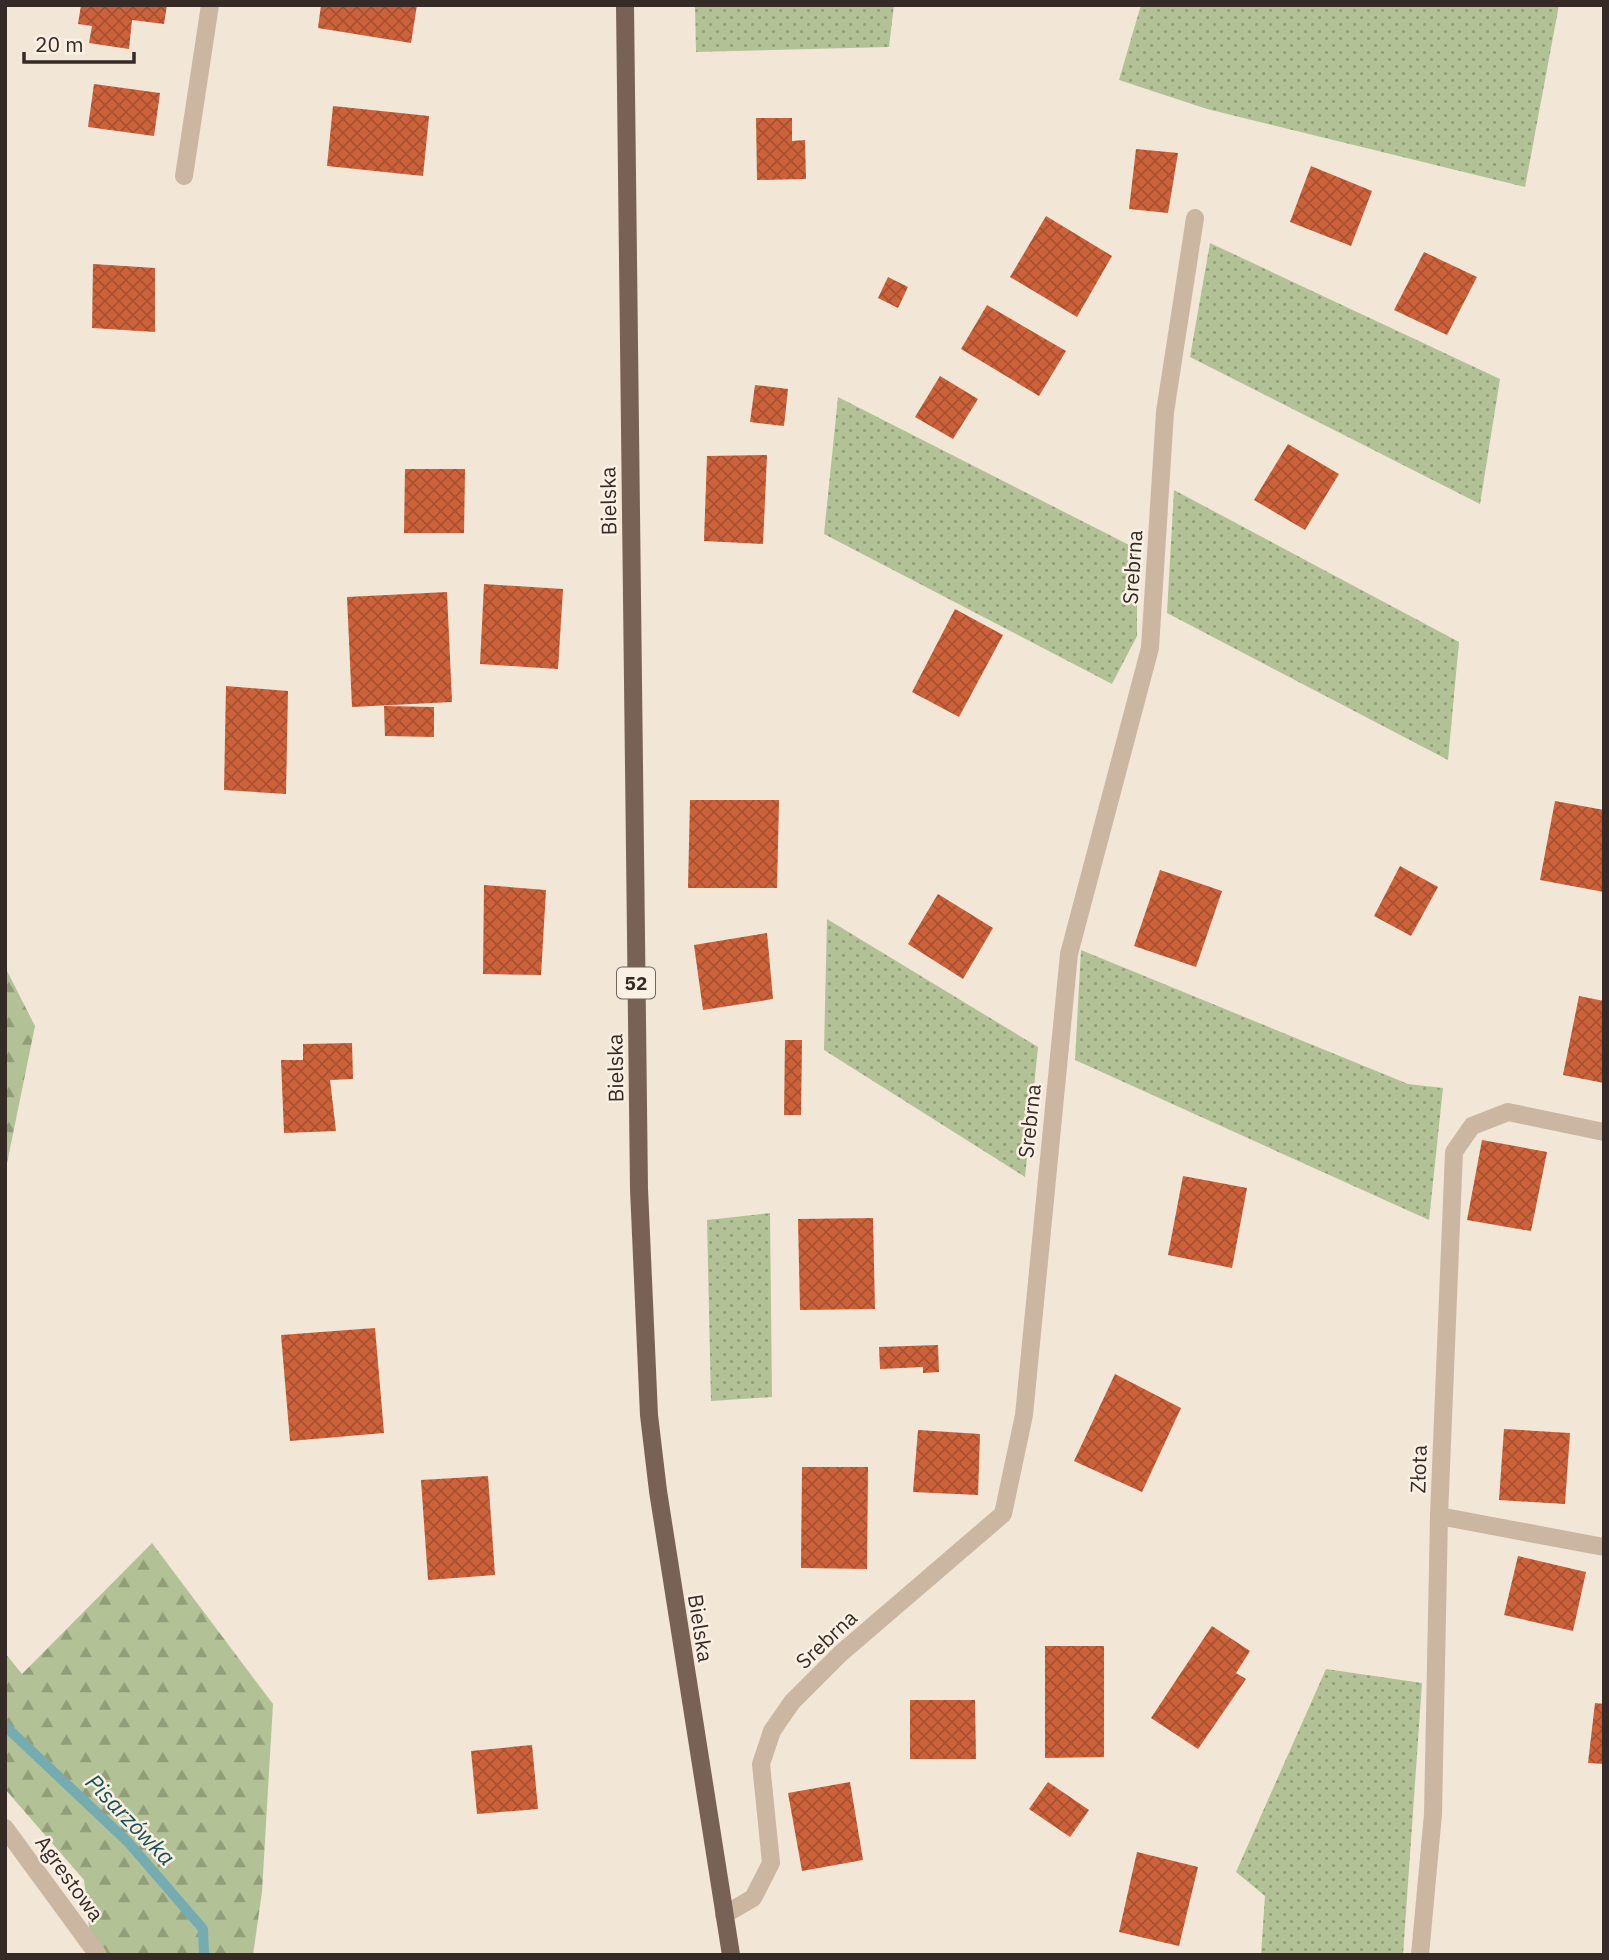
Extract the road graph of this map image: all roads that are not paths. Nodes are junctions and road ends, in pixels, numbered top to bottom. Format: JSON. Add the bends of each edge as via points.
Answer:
{"nodes":[{"id":1,"x":210,"y":5,"type":"edge"},
{"id":2,"x":625,"y":5,"type":"edge"},
{"id":3,"x":184,"y":176,"type":"dead end"},
{"id":4,"x":1195,"y":218,"type":"dead end"},
{"id":5,"x":1604,"y":1132,"type":"edge"},
{"id":6,"x":1439,"y":1516,"type":"junction"},
{"id":7,"x":1604,"y":1547,"type":"edge"},
{"id":8,"x":5,"y":1828,"type":"edge"},
{"id":9,"x":724,"y":1916,"type":"junction"},
{"id":10,"x":98,"y":1955,"type":"edge"},
{"id":11,"x":731,"y":1955,"type":"edge"},
{"id":12,"x":1420,"y":1955,"type":"edge"}],
"edges":[{"from":1,"to":3,"type":"street"},
{"from":2,"to":9,"type":"main road","name":"Bielska","number":"52","via":[[639,1189],[645,1340],[658,1491]]},
{"from":4,"to":9,"type":"street","name":"Srebrna","via":[[1165,412],[1150,648],[1069,954],[1024,1415],[1003,1514],[839,1654],[792,1702],[772,1731],[761,1764],[771,1864],[753,1898]]},
{"from":5,"to":6,"type":"street","name":"Złota","via":[[1508,1112],[1472,1126],[1454,1152]]},
{"from":6,"to":7,"type":"street"},
{"from":6,"to":12,"type":"street","name":"Złota","via":[[1433,1814]]},
{"from":8,"to":10,"type":"street","name":"Agrestowa"},
{"from":9,"to":11,"type":"main road","name":"Bielska","number":"52"}]}
